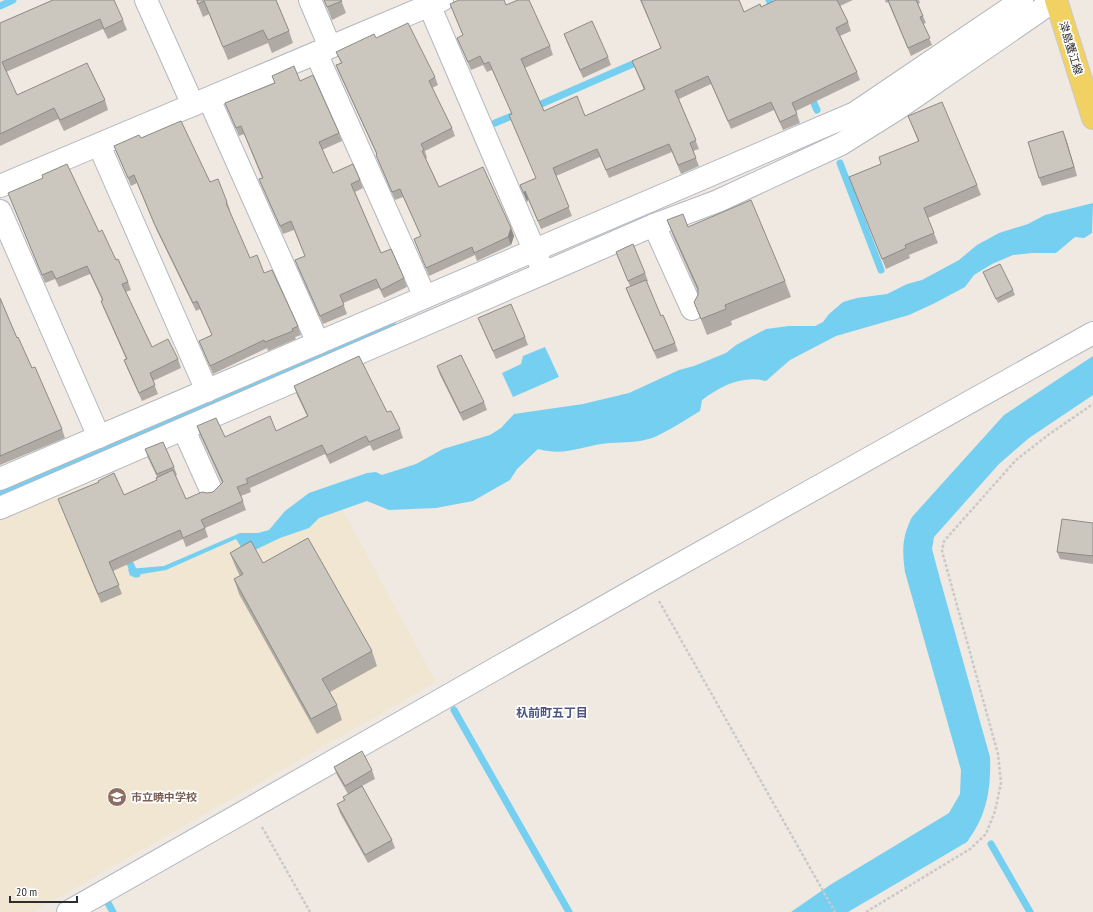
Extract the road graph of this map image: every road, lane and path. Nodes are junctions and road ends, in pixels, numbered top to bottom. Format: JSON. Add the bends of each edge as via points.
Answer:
{"nodes":[{"id":1,"x":146,"y":0,"type":"edge"},
{"id":2,"x":310,"y":0,"type":"edge"},
{"id":3,"x":1022,"y":0,"type":"edge"},
{"id":4,"x":1055,"y":0,"type":"edge"},
{"id":5,"x":433,"y":2,"type":"edge"},
{"id":6,"x":323,"y":50,"type":"junction"},
{"id":7,"x":201,"y":102,"type":"junction"},
{"id":8,"x":1093,"y":118,"type":"edge"},
{"id":9,"x":99,"y":145,"type":"junction"},
{"id":10,"x":0,"y":186,"type":"edge"},
{"id":11,"x":0,"y":211,"type":"edge"},
{"id":12,"x":654,"y":225,"type":"junction"},
{"id":13,"x":535,"y":251,"type":"junction"},
{"id":14,"x":544,"y":273,"type":"junction"},
{"id":15,"x":425,"y":297,"type":"junction"},
{"id":16,"x":692,"y":309,"type":"dead end"},
{"id":17,"x":1093,"y":333,"type":"edge"},
{"id":18,"x":318,"y":343,"type":"junction"},
{"id":19,"x":207,"y":391,"type":"junction"},
{"id":20,"x":1093,"y":404,"type":"edge"},
{"id":21,"x":184,"y":430,"type":"junction"},
{"id":22,"x":99,"y":437,"type":"junction"},
{"id":23,"x":0,"y":479,"type":"edge"},
{"id":24,"x":212,"y":490,"type":"dead end"},
{"id":25,"x":0,"y":508,"type":"edge"},
{"id":26,"x":648,"y":582,"type":"junction"},
{"id":27,"x":251,"y":808,"type":"junction"},
{"id":28,"x":68,"y":912,"type":"edge"},
{"id":29,"x":310,"y":912,"type":"edge"},
{"id":30,"x":835,"y":912,"type":"edge"},
{"id":31,"x":866,"y":912,"type":"edge"}],
"edges":[{"from":1,"to":7,"type":"street"},
{"from":2,"to":6,"type":"street"},
{"from":3,"to":13,"type":"street","via":[[855,113]]},
{"from":4,"to":8,"type":"main road","name":"津島蟹江線"},
{"from":4,"to":12,"type":"street","via":[[897,109],[841,144],[718,201]]},
{"from":5,"to":6,"type":"street"},
{"from":5,"to":13,"type":"street"},
{"from":6,"to":7,"type":"street"},
{"from":6,"to":15,"type":"street"},
{"from":7,"to":9,"type":"street"},
{"from":7,"to":18,"type":"street"},
{"from":9,"to":10,"type":"street"},
{"from":9,"to":19,"type":"street"},
{"from":11,"to":22,"type":"street"},
{"from":12,"to":14,"type":"street"},
{"from":12,"to":16,"type":"street"},
{"from":13,"to":14,"type":"street"},
{"from":13,"to":15,"type":"street"},
{"from":14,"to":21,"type":"street"},
{"from":15,"to":18,"type":"street"},
{"from":17,"to":26,"type":"street"},
{"from":18,"to":19,"type":"street"},
{"from":19,"to":22,"type":"street"},
{"from":20,"to":31,"type":"path","via":[[1016,460],[944,541],[942,551],[998,754],[1001,783],[995,811],[986,834],[970,849]]},
{"from":21,"to":24,"type":"street"},
{"from":21,"to":25,"type":"street"},
{"from":22,"to":23,"type":"street"},
{"from":26,"to":27,"type":"street"},
{"from":26,"to":30,"type":"path"},
{"from":27,"to":28,"type":"street"},
{"from":27,"to":29,"type":"path"}]}
